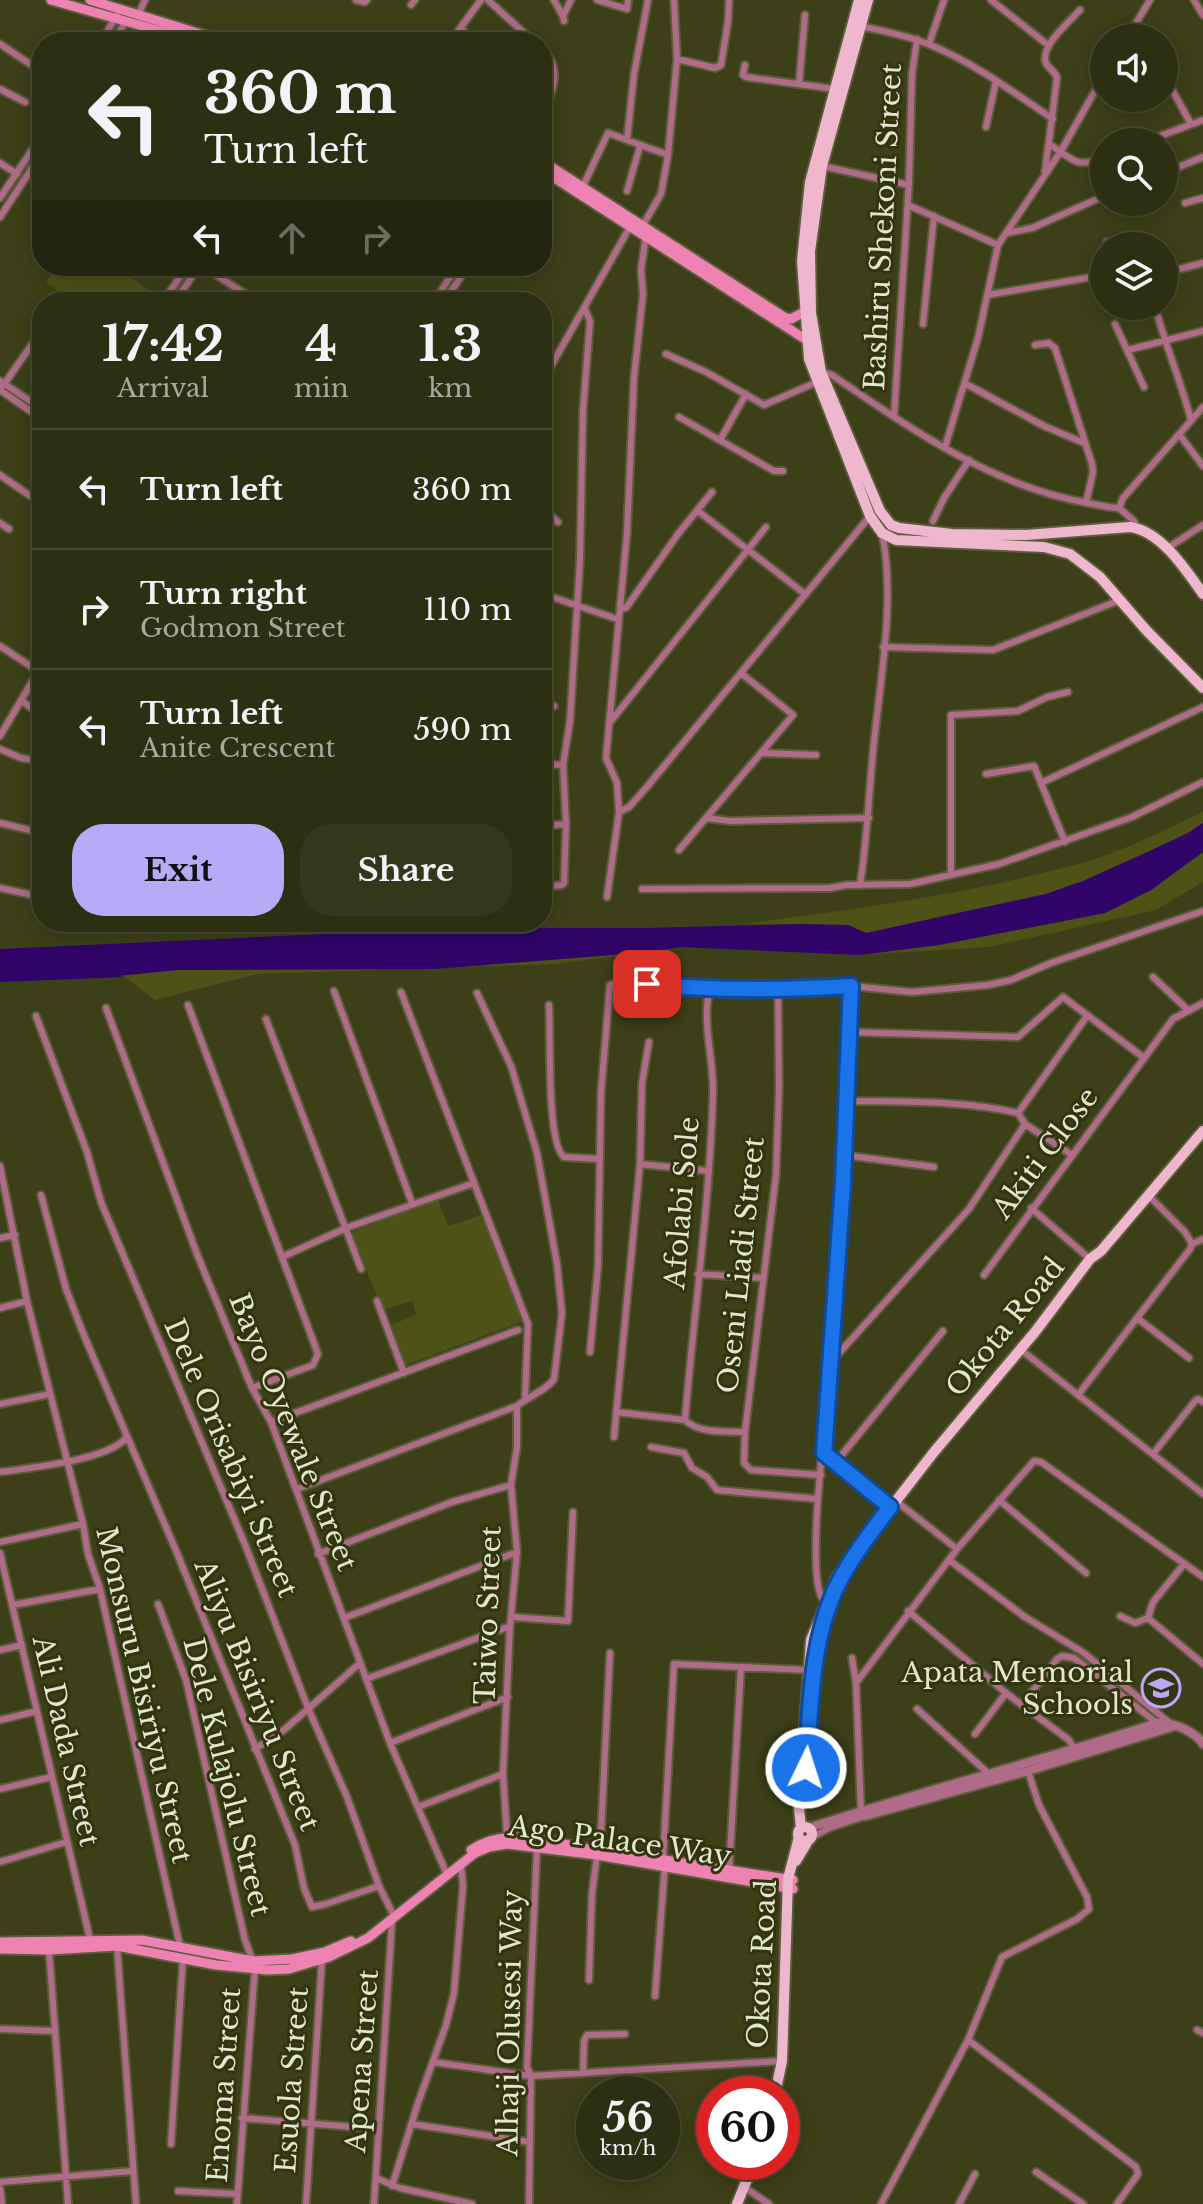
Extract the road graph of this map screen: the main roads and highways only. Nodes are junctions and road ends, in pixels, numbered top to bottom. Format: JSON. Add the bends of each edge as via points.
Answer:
{"nodes":[{"id":1,"x":51,"y":0,"type":"edge"},
{"id":2,"x":90,"y":0,"type":"edge"},
{"id":3,"x":859,"y":0,"type":"edge"},
{"id":4,"x":868,"y":0,"type":"edge"},
{"id":5,"x":161,"y":32,"type":"edge"},
{"id":6,"x":194,"y":32,"type":"edge"},
{"id":7,"x":552,"y":167,"type":"edge"},
{"id":8,"x":552,"y":176,"type":"edge"},
{"id":9,"x":644,"y":230,"type":"junction"},
{"id":10,"x":804,"y":312,"type":"junction"},
{"id":11,"x":805,"y":339,"type":"junction"},
{"id":12,"x":819,"y":377,"type":"junction"},
{"id":13,"x":1052,"y":534,"type":"junction"},
{"id":14,"x":1051,"y":548,"type":"junction"},
{"id":15,"x":1203,"y":594,"type":"edge"},
{"id":16,"x":1203,"y":688,"type":"edge"},
{"id":17,"x":1203,"y":1122,"type":"edge"},
{"id":18,"x":1203,"y":1131,"type":"edge"},
{"id":19,"x":1090,"y":1259,"type":"junction"},
{"id":20,"x":851,"y":1560,"type":"junction"},
{"id":21,"x":806,"y":1833,"type":"junction"},
{"id":22,"x":599,"y":1853,"type":"junction"},
{"id":23,"x":665,"y":1862,"type":"junction"},
{"id":24,"x":791,"y":1884,"type":"junction"},
{"id":25,"x":393,"y":1918,"type":"junction"},
{"id":26,"x":0,"y":1942,"type":"edge"},
{"id":27,"x":145,"y":1945,"type":"junction"},
{"id":28,"x":0,"y":1949,"type":"edge"},
{"id":29,"x":254,"y":1965,"type":"junction"},
{"id":30,"x":779,"y":2076,"type":"edge"},
{"id":31,"x":782,"y":2076,"type":"edge"},
{"id":32,"x":744,"y":2180,"type":"edge"},
{"id":33,"x":746,"y":2180,"type":"edge"},
{"id":34,"x":735,"y":2204,"type":"edge"}],
"edges":[{"from":1,"to":5,"type":"main road"},
{"from":2,"to":6,"type":"main road"},
{"from":3,"to":10,"type":"main road","via":[[808,195],[802,252]]},
{"from":4,"to":12,"type":"main road","via":[[822,166],[810,262]]},
{"from":7,"to":9,"type":"main road"},
{"from":8,"to":9,"type":"main road"},
{"from":9,"to":10,"type":"main road","via":[[784,317]]},
{"from":9,"to":11,"type":"main road"},
{"from":10,"to":11,"type":"main road"},
{"from":11,"to":12,"type":"main road"},
{"from":12,"to":13,"type":"main road","via":[[891,525],[952,534]]},
{"from":12,"to":14,"type":"main road","via":[[870,516],[882,533],[903,542]]},
{"from":13,"to":14,"type":"main road"},
{"from":13,"to":15,"type":"main road","via":[[1146,531]]},
{"from":14,"to":16,"type":"main road","via":[[1081,560],[1100,577]]},
{"from":17,"to":19,"type":"main road"},
{"from":18,"to":19,"type":"main road","name":"Okota Road"},
{"from":19,"to":20,"type":"main road","name":"Okota Road"},
{"from":20,"to":21,"type":"main road","name":"Okota Road","via":[[831,1602],[813,1673]]},
{"from":20,"to":21,"type":"main road","name":"Okota Road","via":[[837,1577],[811,1640],[799,1808]]},
{"from":21,"to":24,"type":"main road","name":"Okota Road"},
{"from":22,"to":23,"type":"main road","name":"Ago Palace Way"},
{"from":22,"to":25,"type":"main road","name":"Ago Palace Way","via":[[489,1847]]},
{"from":22,"to":25,"type":"main road","name":"Ago Palace Way","via":[[507,1836],[483,1841]]},
{"from":23,"to":24,"type":"main road","name":"Ago Palace Way"},
{"from":23,"to":24,"type":"main road","name":"Ago Palace Way"},
{"from":24,"to":30,"type":"main road","name":"Okota Road"},
{"from":24,"to":31,"type":"main road","name":"Okota Road"},
{"from":25,"to":29,"type":"main road","name":"Ago Palace Way","via":[[325,1952]]},
{"from":25,"to":29,"type":"main road","name":"Ago Palace Way","via":[[368,1938],[322,1959],[289,1969]]},
{"from":26,"to":27,"type":"main road","name":"Ago Palace Way","via":[[90,1939]]},
{"from":27,"to":28,"type":"main road","name":"Ago Palace Way"},
{"from":27,"to":29,"type":"main road","name":"Ago Palace Way","via":[[216,1965]]},
{"from":27,"to":29,"type":"main road","name":"Ago Palace Way","via":[[178,1942]]},
{"from":32,"to":34,"type":"main road"},
{"from":33,"to":34,"type":"main road"}]}
